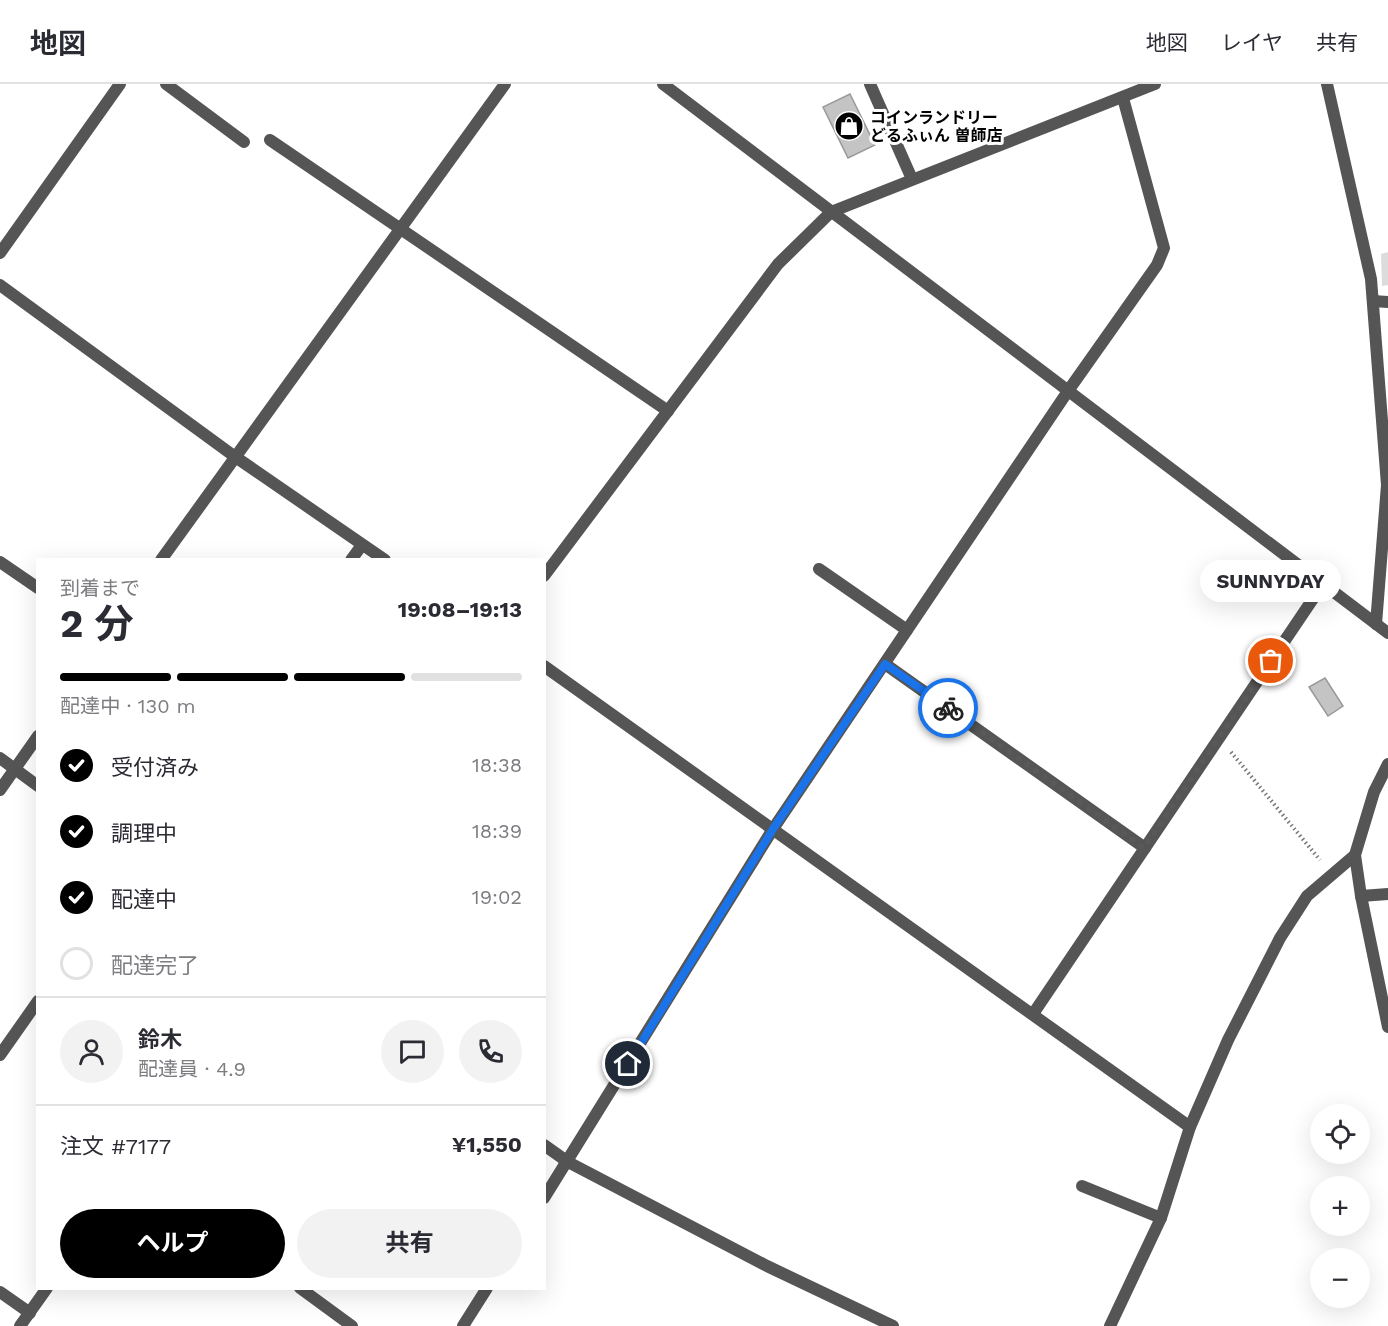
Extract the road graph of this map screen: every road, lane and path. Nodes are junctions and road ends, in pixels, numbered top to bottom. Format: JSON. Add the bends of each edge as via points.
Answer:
{"nodes":[{"id":1,"x":120,"y":84,"type":"edge"},
{"id":2,"x":166,"y":84,"type":"edge"},
{"id":3,"x":505,"y":84,"type":"edge"},
{"id":4,"x":663,"y":84,"type":"edge"},
{"id":5,"x":870,"y":84,"type":"edge"},
{"id":6,"x":1155,"y":84,"type":"edge"},
{"id":7,"x":1327,"y":84,"type":"edge"},
{"id":8,"x":1123,"y":98,"type":"junction"},
{"id":9,"x":270,"y":141,"type":"dead end"},
{"id":10,"x":244,"y":142,"type":"dead end"},
{"id":11,"x":912,"y":179,"type":"junction"},
{"id":12,"x":831,"y":212,"type":"junction"},
{"id":13,"x":401,"y":230,"type":"junction"},
{"id":14,"x":0,"y":253,"type":"edge"},
{"id":15,"x":0,"y":285,"type":"edge"},
{"id":16,"x":1373,"y":301,"type":"junction"},
{"id":17,"x":1388,"y":302,"type":"edge"},
{"id":18,"x":1068,"y":391,"type":"junction"},
{"id":19,"x":669,"y":411,"type":"junction"},
{"id":20,"x":234,"y":456,"type":"junction"},
{"id":21,"x":362,"y":545,"type":"junction"},
{"id":22,"x":162,"y":558,"type":"edge"},
{"id":23,"x":352,"y":558,"type":"edge"},
{"id":24,"x":382,"y":558,"type":"edge"},
{"id":25,"x":0,"y":562,"type":"edge"},
{"id":26,"x":819,"y":569,"type":"dead end"},
{"id":27,"x":546,"y":573,"type":"edge"},
{"id":28,"x":1323,"y":584,"type":"junction"},
{"id":29,"x":36,"y":587,"type":"edge"},
{"id":30,"x":1376,"y":624,"type":"junction"},
{"id":31,"x":907,"y":630,"type":"junction"},
{"id":32,"x":1388,"y":633,"type":"edge"},
{"id":33,"x":885,"y":664,"type":"junction"},
{"id":34,"x":546,"y":667,"type":"edge"},
{"id":35,"x":1219,"y":737,"type":"junction"},
{"id":36,"x":36,"y":739,"type":"edge"},
{"id":37,"x":0,"y":758,"type":"edge"},
{"id":38,"x":1388,"y":764,"type":"edge"},
{"id":39,"x":15,"y":769,"type":"junction"},
{"id":40,"x":36,"y":785,"type":"edge"},
{"id":41,"x":0,"y":790,"type":"edge"},
{"id":42,"x":773,"y":829,"type":"junction"},
{"id":43,"x":1144,"y":848,"type":"junction"},
{"id":44,"x":1356,"y":855,"type":"junction"},
{"id":45,"x":1332,"y":875,"type":"junction"},
{"id":46,"x":1388,"y":894,"type":"edge"},
{"id":47,"x":1361,"y":896,"type":"junction"},
{"id":48,"x":36,"y":1004,"type":"edge"},
{"id":49,"x":1033,"y":1014,"type":"junction"},
{"id":50,"x":1388,"y":1025,"type":"edge"},
{"id":51,"x":0,"y":1055,"type":"edge"},
{"id":52,"x":1190,"y":1127,"type":"junction"},
{"id":53,"x":546,"y":1146,"type":"edge"},
{"id":54,"x":568,"y":1162,"type":"junction"},
{"id":55,"x":1082,"y":1186,"type":"dead end"},
{"id":56,"x":546,"y":1195,"type":"edge"},
{"id":57,"x":1161,"y":1218,"type":"junction"},
{"id":58,"x":46,"y":1290,"type":"edge"},
{"id":59,"x":303,"y":1290,"type":"edge"},
{"id":60,"x":486,"y":1290,"type":"edge"},
{"id":61,"x":0,"y":1292,"type":"edge"},
{"id":62,"x":30,"y":1313,"type":"junction"},
{"id":63,"x":20,"y":1326,"type":"edge"},
{"id":64,"x":352,"y":1326,"type":"edge"},
{"id":65,"x":463,"y":1326,"type":"edge"},
{"id":66,"x":893,"y":1326,"type":"edge"},
{"id":67,"x":1110,"y":1326,"type":"edge"}],
"edges":[{"from":1,"to":14,"type":"street"},
{"from":2,"to":10,"type":"street"},
{"from":3,"to":13,"type":"street"},
{"from":4,"to":12,"type":"street"},
{"from":5,"to":11,"type":"street"},
{"from":6,"to":8,"type":"street"},
{"from":7,"to":16,"type":"street"},
{"from":8,"to":11,"type":"street"},
{"from":8,"to":18,"type":"street","via":[[1164,248],[1156,266]]},
{"from":9,"to":13,"type":"street"},
{"from":11,"to":12,"type":"street"},
{"from":12,"to":18,"type":"street"},
{"from":12,"to":19,"type":"street","via":[[778,264]]},
{"from":13,"to":19,"type":"street"},
{"from":13,"to":20,"type":"street"},
{"from":15,"to":20,"type":"street"},
{"from":16,"to":17,"type":"street"},
{"from":16,"to":30,"type":"street","via":[[1387,485]]},
{"from":18,"to":28,"type":"street"},
{"from":18,"to":31,"type":"street"},
{"from":19,"to":27,"type":"street"},
{"from":20,"to":21,"type":"street"},
{"from":20,"to":22,"type":"street"},
{"from":21,"to":23,"type":"street"},
{"from":21,"to":24,"type":"street"},
{"from":25,"to":29,"type":"street"},
{"from":26,"to":31,"type":"street"},
{"from":28,"to":30,"type":"street"},
{"from":28,"to":35,"type":"street"},
{"from":30,"to":32,"type":"street"},
{"from":31,"to":33,"type":"street"},
{"from":33,"to":42,"type":"street"},
{"from":33,"to":43,"type":"street"},
{"from":34,"to":42,"type":"street"},
{"from":35,"to":43,"type":"street"},
{"from":35,"to":45,"type":"path"},
{"from":36,"to":39,"type":"street"},
{"from":37,"to":39,"type":"street"},
{"from":38,"to":44,"type":"street","via":[[1374,792]]},
{"from":39,"to":40,"type":"street"},
{"from":39,"to":41,"type":"street"},
{"from":42,"to":49,"type":"street"},
{"from":42,"to":54,"type":"street"},
{"from":43,"to":49,"type":"street"},
{"from":44,"to":45,"type":"street"},
{"from":44,"to":47,"type":"street"},
{"from":45,"to":52,"type":"street","via":[[1307,896],[1280,938],[1228,1040]]},
{"from":46,"to":47,"type":"street"},
{"from":47,"to":50,"type":"street"},
{"from":48,"to":51,"type":"street"},
{"from":49,"to":52,"type":"street"},
{"from":52,"to":57,"type":"street"},
{"from":53,"to":54,"type":"street"},
{"from":54,"to":56,"type":"street"},
{"from":54,"to":66,"type":"street","via":[[767,1266]]},
{"from":55,"to":57,"type":"street"},
{"from":57,"to":67,"type":"street"},
{"from":58,"to":62,"type":"street"},
{"from":59,"to":64,"type":"street"},
{"from":60,"to":65,"type":"street"},
{"from":61,"to":62,"type":"street"},
{"from":62,"to":63,"type":"street"}]}
